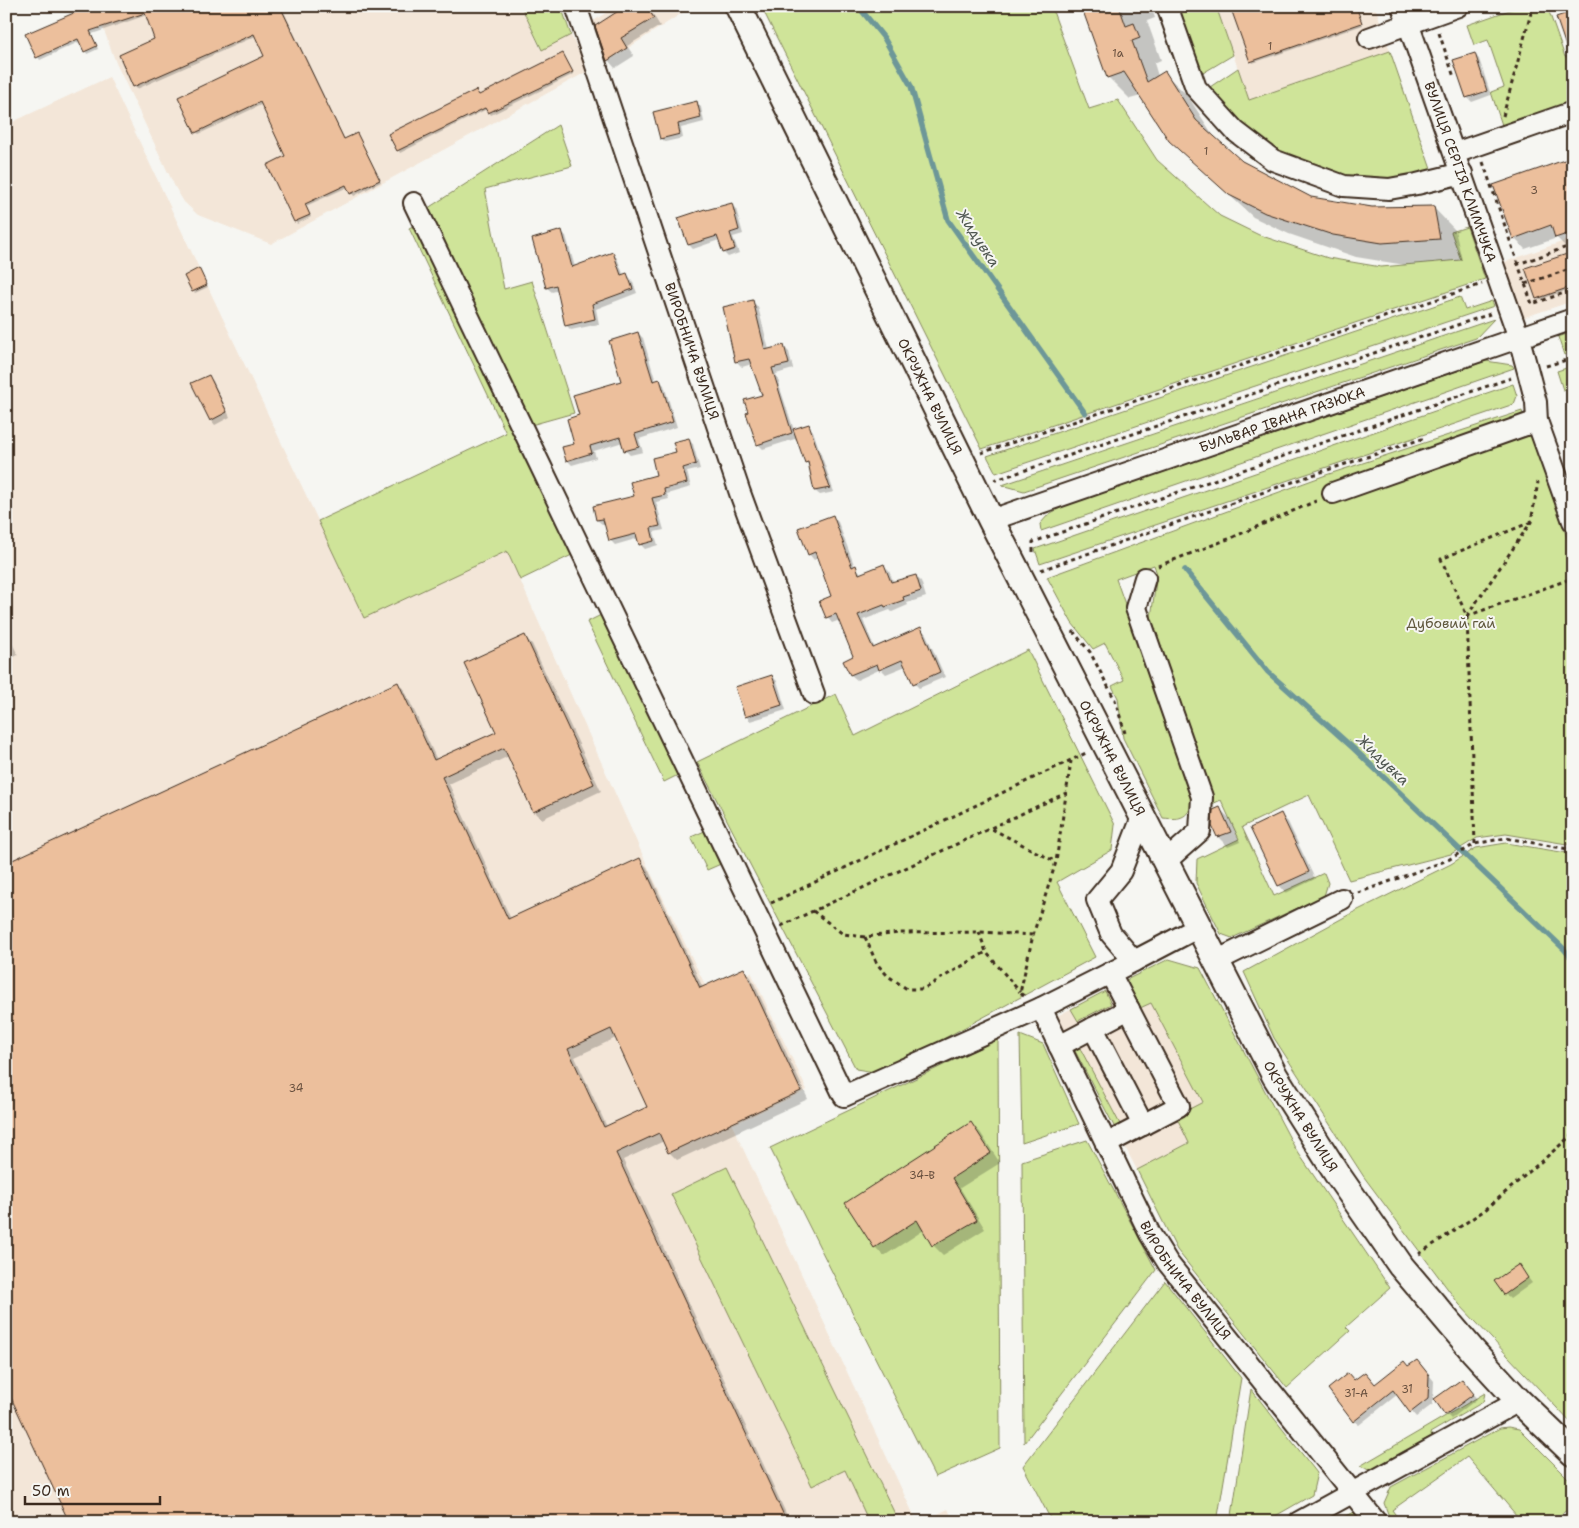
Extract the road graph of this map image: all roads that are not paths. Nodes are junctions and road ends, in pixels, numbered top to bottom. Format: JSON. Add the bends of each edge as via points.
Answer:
{"nodes":[{"id":1,"x":576,"y":6,"type":"edge"},
{"id":2,"x":738,"y":6,"type":"edge"},
{"id":3,"x":1167,"y":6,"type":"edge"},
{"id":4,"x":1458,"y":6,"type":"edge"},
{"id":5,"x":1405,"y":15,"type":"edge"},
{"id":6,"x":1369,"y":38,"type":"dead end"},
{"id":7,"x":1573,"y":112,"type":"edge"},
{"id":8,"x":1455,"y":153,"type":"junction"},
{"id":9,"x":1462,"y":173,"type":"junction"},
{"id":10,"x":414,"y":203,"type":"dead end"},
{"id":11,"x":1573,"y":319,"type":"edge"},
{"id":12,"x":1519,"y":338,"type":"junction"},
{"id":13,"x":1538,"y":421,"type":"junction"},
{"id":14,"x":1333,"y":493,"type":"road end"},
{"id":15,"x":991,"y":520,"type":"junction"},
{"id":16,"x":1573,"y":521,"type":"edge"},
{"id":17,"x":1145,"y":578,"type":"road end"},
{"id":18,"x":814,"y":694,"type":"dead end"},
{"id":19,"x":1142,"y":817,"type":"junction"},
{"id":20,"x":1165,"y":862,"type":"junction"},
{"id":21,"x":1342,"y":899,"type":"road end"},
{"id":22,"x":1199,"y":927,"type":"junction"},
{"id":23,"x":1134,"y":961,"type":"junction"},
{"id":24,"x":1216,"y":961,"type":"junction"},
{"id":25,"x":1110,"y":973,"type":"junction"},
{"id":26,"x":1041,"y":1008,"type":"junction"},
{"id":27,"x":1129,"y":1010,"type":"junction"},
{"id":28,"x":1093,"y":1028,"type":"junction"},
{"id":29,"x":1059,"y":1046,"type":"junction"},
{"id":30,"x":1144,"y":1125,"type":"junction"},
{"id":31,"x":1106,"y":1144,"type":"junction"},
{"id":32,"x":1519,"y":1401,"type":"junction"},
{"id":33,"x":1573,"y":1453,"type":"edge"},
{"id":34,"x":1351,"y":1492,"type":"junction"},
{"id":35,"x":1299,"y":1522,"type":"edge"},
{"id":36,"x":1376,"y":1522,"type":"edge"}],
"edges":[{"from":1,"to":18,"type":"street","name":"ВИРОБНИЧА ВУЛИЦЯ","via":[[740,493]]},
{"from":2,"to":15,"type":"main road","name":"ОКРУЖНА ВУЛИЦЯ"},
{"from":3,"to":9,"type":"street","via":[[1196,88],[1235,131],[1273,160],[1344,186],[1389,188]]},
{"from":4,"to":5,"type":"street","via":[[1433,15]]},
{"from":5,"to":6,"type":"street"},
{"from":5,"to":8,"type":"street","name":"ВУЛИЦЯ СЕРГІЯ КЛИМЧУКА"},
{"from":7,"to":8,"type":"street"},
{"from":8,"to":9,"type":"street","name":"ВУЛИЦЯ СЕРГІЯ КЛИМЧУКА"},
{"from":9,"to":12,"type":"street","name":"ВУЛИЦЯ СЕРГІЯ КЛИМЧУКА"},
{"from":10,"to":26,"type":"street","via":[[844,1096]]},
{"from":11,"to":12,"type":"street","name":"БУЛЬВАР ІВАНА ГАЗЮКА"},
{"from":12,"to":13,"type":"street","name":"ВУЛИЦЯ СЕРГІЯ КЛИМЧУКА"},
{"from":12,"to":15,"type":"street","name":"БУЛЬВАР ІВАНА ГАЗЮКА"},
{"from":13,"to":14,"type":"street"},
{"from":13,"to":16,"type":"street","name":"ВУЛИЦЯ СЕРГІЯ КЛИМЧУКА"},
{"from":15,"to":19,"type":"main road","name":"ОКРУЖНА ВУЛИЦЯ"},
{"from":17,"to":20,"type":"street","via":[[1136,608],[1202,797],[1200,831]]},
{"from":19,"to":20,"type":"main road","name":"ОКРУЖНА ВУЛИЦЯ"},
{"from":19,"to":23,"type":"street","via":[[1121,871],[1097,900],[1111,934]]},
{"from":20,"to":22,"type":"main road","name":"ОКРУЖНА ВУЛИЦЯ"},
{"from":21,"to":24,"type":"street"},
{"from":22,"to":23,"type":"street"},
{"from":22,"to":24,"type":"main road","name":"ОКРУЖНА ВУЛИЦЯ"},
{"from":23,"to":25,"type":"street"},
{"from":24,"to":32,"type":"main road","name":"ОКРУЖНА ВУЛИЦЯ","via":[[1275,1076],[1337,1174],[1402,1266]]},
{"from":25,"to":26,"type":"street"},
{"from":25,"to":27,"type":"street"},
{"from":26,"to":29,"type":"street","name":"ВИРОБНИЧА ВУЛИЦЯ"},
{"from":27,"to":28,"type":"street"},
{"from":27,"to":30,"type":"street","via":[[1179,1106]]},
{"from":28,"to":29,"type":"street"},
{"from":28,"to":30,"type":"street"},
{"from":29,"to":31,"type":"street","name":"ВИРОБНИЧА ВУЛИЦЯ"},
{"from":30,"to":31,"type":"street"},
{"from":31,"to":34,"type":"street","name":"ВИРОБНИЧА ВУЛИЦЯ","via":[[1150,1234],[1168,1263]]},
{"from":32,"to":33,"type":"main road","name":"ОКРУЖНА ВУЛИЦЯ"},
{"from":32,"to":34,"type":"street"},
{"from":34,"to":35,"type":"street"},
{"from":34,"to":36,"type":"street","name":"ВИРОБНИЧА ВУЛИЦЯ"}]}
